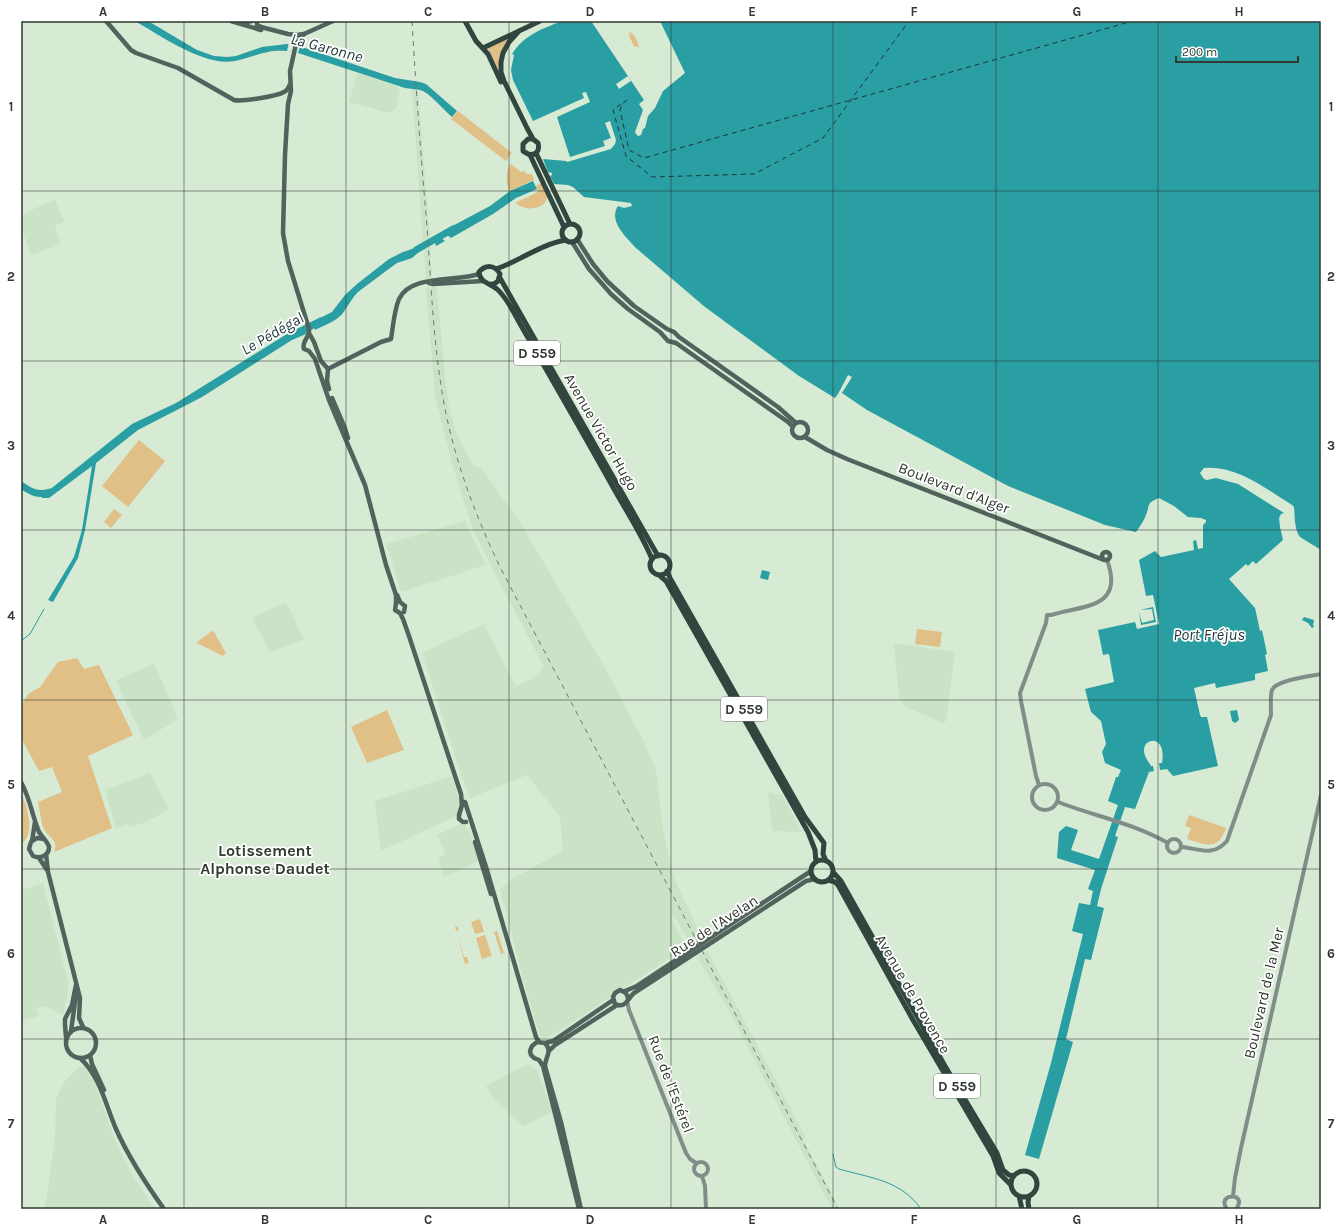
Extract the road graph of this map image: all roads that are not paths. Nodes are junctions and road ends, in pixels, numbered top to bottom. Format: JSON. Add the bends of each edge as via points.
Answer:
{"nodes":[{"id":1,"x":106,"y":21,"type":"edge"},
{"id":2,"x":231,"y":21,"type":"edge"},
{"id":3,"x":252,"y":21,"type":"edge"},
{"id":4,"x":257,"y":21,"type":"edge"},
{"id":5,"x":334,"y":21,"type":"edge"},
{"id":6,"x":466,"y":21,"type":"edge"},
{"id":7,"x":540,"y":21,"type":"edge"},
{"id":8,"x":241,"y":23,"type":"junction"},
{"id":9,"x":259,"y":28,"type":"junction"},
{"id":10,"x":519,"y":30,"type":"junction"},
{"id":11,"x":304,"y":34,"type":"junction"},
{"id":12,"x":296,"y":44,"type":"junction"},
{"id":13,"x":483,"y":48,"type":"junction"},
{"id":14,"x":290,"y":84,"type":"junction"},
{"id":15,"x":279,"y":94,"type":"junction"},
{"id":16,"x":288,"y":104,"type":"junction"},
{"id":17,"x":533,"y":138,"type":"junction"},
{"id":18,"x":526,"y":140,"type":"junction"},
{"id":19,"x":532,"y":156,"type":"junction"},
{"id":20,"x":570,"y":224,"type":"junction"},
{"id":21,"x":563,"y":230,"type":"junction"},
{"id":22,"x":577,"y":239,"type":"junction"},
{"id":23,"x":566,"y":240,"type":"junction"},
{"id":24,"x":554,"y":242,"type":"junction"},
{"id":25,"x":572,"y":242,"type":"junction"},
{"id":26,"x":499,"y":273,"type":"junction"},
{"id":27,"x":479,"y":274,"type":"junction"},
{"id":28,"x":483,"y":281,"type":"junction"},
{"id":29,"x":425,"y":282,"type":"junction"},
{"id":30,"x":491,"y":284,"type":"junction"},
{"id":31,"x":671,"y":331,"type":"junction"},
{"id":32,"x":309,"y":333,"type":"junction"},
{"id":33,"x":676,"y":335,"type":"junction"},
{"id":34,"x":666,"y":337,"type":"junction"},
{"id":35,"x":307,"y":339,"type":"junction"},
{"id":36,"x":313,"y":341,"type":"junction"},
{"id":37,"x":672,"y":342,"type":"junction"},
{"id":38,"x":315,"y":346,"type":"junction"},
{"id":39,"x":309,"y":351,"type":"junction"},
{"id":40,"x":327,"y":370,"type":"junction"},
{"id":41,"x":320,"y":372,"type":"junction"},
{"id":42,"x":795,"y":425,"type":"junction"},
{"id":43,"x":805,"y":436,"type":"junction"},
{"id":44,"x":1103,"y":554,"type":"junction"},
{"id":45,"x":658,"y":556,"type":"junction"},
{"id":46,"x":1097,"y":557,"type":"junction"},
{"id":47,"x":652,"y":559,"type":"junction"},
{"id":48,"x":1106,"y":560,"type":"junction"},
{"id":49,"x":667,"y":570,"type":"junction"},
{"id":50,"x":660,"y":574,"type":"junction"},
{"id":51,"x":398,"y":602,"type":"junction"},
{"id":52,"x":402,"y":612,"type":"junction"},
{"id":53,"x":1321,"y":674,"type":"edge"},
{"id":54,"x":21,"y":782,"type":"edge"},
{"id":55,"x":1039,"y":785,"type":"junction"},
{"id":56,"x":1321,"y":795,"type":"edge"},
{"id":57,"x":1058,"y":802,"type":"junction"},
{"id":58,"x":460,"y":813,"type":"junction"},
{"id":59,"x":468,"y":818,"type":"junction"},
{"id":60,"x":35,"y":819,"type":"junction"},
{"id":61,"x":44,"y":839,"type":"junction"},
{"id":62,"x":32,"y":840,"type":"junction"},
{"id":63,"x":1168,"y":843,"type":"junction"},
{"id":64,"x":1182,"y":847,"type":"junction"},
{"id":65,"x":46,"y":854,"type":"junction"},
{"id":66,"x":39,"y":858,"type":"junction"},
{"id":67,"x":826,"y":861,"type":"junction"},
{"id":68,"x":816,"y":862,"type":"junction"},
{"id":69,"x":811,"y":871,"type":"junction"},
{"id":70,"x":48,"y":872,"type":"junction"},
{"id":71,"x":833,"y":872,"type":"junction"},
{"id":72,"x":816,"y":879,"type":"junction"},
{"id":73,"x":828,"y":880,"type":"junction"},
{"id":74,"x":77,"y":984,"type":"junction"},
{"id":75,"x":625,"y":992,"type":"junction"},
{"id":76,"x":613,"y":1000,"type":"junction"},
{"id":77,"x":628,"y":1000,"type":"junction"},
{"id":78,"x":620,"y":1005,"type":"junction"},
{"id":79,"x":628,"y":1010,"type":"junction"},
{"id":80,"x":83,"y":1027,"type":"junction"},
{"id":81,"x":71,"y":1031,"type":"junction"},
{"id":82,"x":66,"y":1037,"type":"junction"},
{"id":83,"x":537,"y":1042,"type":"junction"},
{"id":84,"x":545,"y":1043,"type":"junction"},
{"id":85,"x":549,"y":1050,"type":"junction"},
{"id":86,"x":90,"y":1055,"type":"junction"},
{"id":87,"x":80,"y":1058,"type":"junction"},
{"id":88,"x":545,"y":1058,"type":"junction"},
{"id":89,"x":539,"y":1060,"type":"junction"},
{"id":90,"x":696,"y":1163,"type":"junction"},
{"id":91,"x":702,"y":1176,"type":"junction"},
{"id":92,"x":1014,"y":1176,"type":"junction"},
{"id":93,"x":1011,"y":1184,"type":"junction"},
{"id":94,"x":1019,"y":1196,"type":"junction"},
{"id":95,"x":1029,"y":1196,"type":"junction"},
{"id":96,"x":1233,"y":1196,"type":"junction"},
{"id":97,"x":164,"y":1209,"type":"edge"},
{"id":98,"x":168,"y":1209,"type":"edge"},
{"id":99,"x":580,"y":1209,"type":"edge"},
{"id":100,"x":706,"y":1209,"type":"edge"},
{"id":101,"x":1022,"y":1209,"type":"edge"},
{"id":102,"x":1029,"y":1209,"type":"edge"},
{"id":103,"x":1227,"y":1209,"type":"edge"},
{"id":104,"x":1236,"y":1209,"type":"edge"}],
"edges":[{"from":1,"to":15,"type":"main road","via":[[136,53],[173,66],[238,101]]},
{"from":2,"to":8,"type":"main road"},
{"from":3,"to":8,"type":"main road"},
{"from":4,"to":9,"type":"main road"},
{"from":5,"to":11,"type":"main road"},
{"from":6,"to":13,"type":"main road","via":[[476,41]]},
{"from":7,"to":10,"type":"main road"},
{"from":8,"to":9,"type":"main road"},
{"from":9,"to":11,"type":"main road","via":[[292,35]]},
{"from":9,"to":12,"type":"main road","via":[[294,39]]},
{"from":10,"to":13,"type":"main road"},
{"from":10,"to":17,"type":"main road","via":[[503,53],[501,72]]},
{"from":11,"to":12,"type":"main road"},
{"from":12,"to":14,"type":"main road"},
{"from":13,"to":18,"type":"main road","via":[[525,132]]},
{"from":14,"to":15,"type":"main road","via":[[287,90]]},
{"from":14,"to":16,"type":"main road"},
{"from":15,"to":16,"type":"main road"},
{"from":16,"to":32,"type":"main road","via":[[283,233],[288,261]]},
{"from":17,"to":18,"type":"main road"},
{"from":17,"to":19,"type":"main road","via":[[539,146]]},
{"from":18,"to":19,"type":"main road","via":[[522,148]]},
{"from":19,"to":20,"type":"main road","via":[[539,159]]},
{"from":19,"to":21,"type":"main road"},
{"from":20,"to":21,"type":"main road"},
{"from":20,"to":22,"type":"main road","via":[[579,230]]},
{"from":21,"to":23,"type":"main road","via":[[562,236]]},
{"from":21,"to":24,"type":"main road"},
{"from":22,"to":25,"type":"main road"},
{"from":22,"to":31,"type":"main road","via":[[611,285],[634,306]]},
{"from":23,"to":24,"type":"main road"},
{"from":23,"to":25,"type":"main road"},
{"from":24,"to":26,"type":"main road","via":[[509,264]]},
{"from":25,"to":34,"type":"main road","via":[[607,291]]},
{"from":26,"to":27,"type":"main road","via":[[488,266]]},
{"from":26,"to":30,"type":"main road","via":[[496,282]]},
{"from":26,"to":45,"type":"main road","name":"Avenue Victor Hugo","number":"D 559"},
{"from":27,"to":28,"type":"main road"},
{"from":27,"to":29,"type":"main road"},
{"from":28,"to":29,"type":"main road","via":[[433,284]]},
{"from":28,"to":30,"type":"main road"},
{"from":29,"to":40,"type":"main road","via":[[408,288],[400,298],[391,339]]},
{"from":30,"to":47,"type":"main road","name":"Avenue Victor Hugo","number":"D 559","via":[[512,308]]},
{"from":31,"to":33,"type":"main road"},
{"from":31,"to":34,"type":"main road"},
{"from":32,"to":35,"type":"main road"},
{"from":32,"to":36,"type":"main road"},
{"from":33,"to":37,"type":"main road"},
{"from":33,"to":42,"type":"main road","via":[[778,406]]},
{"from":34,"to":37,"type":"main road"},
{"from":35,"to":36,"type":"main road"},
{"from":35,"to":39,"type":"main road","via":[[303,347]]},
{"from":36,"to":38,"type":"main road"},
{"from":37,"to":42,"type":"main road"},
{"from":38,"to":39,"type":"main road"},
{"from":38,"to":40,"type":"main road"},
{"from":39,"to":41,"type":"main road","via":[[314,356]]},
{"from":40,"to":41,"type":"main road","via":[[324,375]]},
{"from":40,"to":41,"type":"main road","via":[[321,367]]},
{"from":40,"to":51,"type":"main road","via":[[327,384],[370,494]]},
{"from":41,"to":51,"type":"main road","via":[[366,490],[384,561]]},
{"from":42,"to":43,"type":"main road","via":[[795,436]]},
{"from":42,"to":43,"type":"main road","via":[[803,422],[808,426]]},
{"from":43,"to":46,"type":"main road","name":"Boulevard d'Alger","via":[[847,459]]},
{"from":44,"to":46,"type":"main road"},
{"from":44,"to":48,"type":"main road","via":[[1102,558]]},
{"from":44,"to":48,"type":"main road","via":[[1110,554],[1110,558]]},
{"from":45,"to":47,"type":"main road"},
{"from":45,"to":49,"type":"main road","via":[[667,559]]},
{"from":46,"to":48,"type":"main road","name":"Boulevard d'Alger"},
{"from":47,"to":50,"type":"main road","via":[[651,570]]},
{"from":48,"to":55,"type":"street","via":[[1111,582],[1110,591],[1091,606],[1049,615],[1020,696]]},
{"from":49,"to":50,"type":"main road"},
{"from":49,"to":67,"type":"main road","number":"D 559","via":[[805,817],[820,836]]},
{"from":50,"to":68,"type":"main road","number":"D 559","via":[[808,832],[815,850]]},
{"from":51,"to":52,"type":"main road","via":[[405,606]]},
{"from":51,"to":52,"type":"main road","via":[[395,610]]},
{"from":52,"to":58,"type":"main road","via":[[459,787],[462,802]]},
{"from":52,"to":59,"type":"main road","via":[[464,795]]},
{"from":53,"to":64,"type":"street","via":[[1279,683],[1273,687],[1271,715],[1227,841],[1217,850],[1211,851]]},
{"from":54,"to":60,"type":"main road"},
{"from":55,"to":57,"type":"street","via":[[1050,784],[1054,787],[1059,797]]},
{"from":55,"to":57,"type":"street","via":[[1035,788],[1032,798],[1036,807],[1049,810]]},
{"from":56,"to":96,"type":"street","name":"Boulevard de la Mer","via":[[1242,1142]]},
{"from":57,"to":63,"type":"street","via":[[1126,824]]},
{"from":58,"to":59,"type":"main road","via":[[464,811]]},
{"from":58,"to":59,"type":"main road","via":[[459,819],[463,822]]},
{"from":59,"to":83,"type":"main road","via":[[486,867]]},
{"from":60,"to":61,"type":"main road"},
{"from":60,"to":62,"type":"main road"},
{"from":61,"to":62,"type":"main road"},
{"from":61,"to":65,"type":"main road","via":[[49,848]]},
{"from":62,"to":66,"type":"main road","via":[[30,852]]},
{"from":63,"to":64,"type":"street","via":[[1176,839]]},
{"from":63,"to":64,"type":"street","via":[[1167,848],[1172,853],[1177,853]]},
{"from":65,"to":66,"type":"main road"},
{"from":65,"to":70,"type":"main road"},
{"from":66,"to":70,"type":"main road"},
{"from":67,"to":68,"type":"main road"},
{"from":67,"to":71,"type":"main road","via":[[831,865]]},
{"from":68,"to":69,"type":"main road"},
{"from":69,"to":72,"type":"main road"},
{"from":69,"to":75,"type":"main road","name":"Rue de l'Avelan"},
{"from":70,"to":74,"type":"main road"},
{"from":71,"to":73,"type":"main road"},
{"from":71,"to":92,"type":"main road","name":"Avenue de Provence","number":"D 559","via":[[841,881],[997,1153],[1003,1170]]},
{"from":72,"to":73,"type":"main road","via":[[821,882]]},
{"from":72,"to":77,"type":"main road","name":"Rue de l'Avelan","via":[[806,881],[634,993]]},
{"from":73,"to":93,"type":"main road","name":"Avenue de Provence","number":"D 559","via":[[838,885],[993,1156],[999,1173]]},
{"from":74,"to":80,"type":"main road","via":[[80,998],[79,1018]]},
{"from":74,"to":81,"type":"main road"},
{"from":74,"to":82,"type":"main road","via":[[65,1019]]},
{"from":75,"to":76,"type":"main road","via":[[616,992]]},
{"from":75,"to":77,"type":"main road"},
{"from":76,"to":78,"type":"main road"},
{"from":76,"to":84,"type":"main road","via":[[553,1041]]},
{"from":77,"to":78,"type":"main road"},
{"from":77,"to":79,"type":"street","name":"Rue de l'Estérel"},
{"from":78,"to":79,"type":"street"},
{"from":78,"to":85,"type":"main road"},
{"from":79,"to":90,"type":"street","name":"Rue de l'Estérel","via":[[686,1153],[690,1160]]},
{"from":80,"to":81,"type":"main road"},
{"from":80,"to":86,"type":"main road","via":[[92,1031],[96,1039],[96,1048]]},
{"from":81,"to":82,"type":"main road"},
{"from":82,"to":87,"type":"main road","via":[[69,1053]]},
{"from":83,"to":84,"type":"main road"},
{"from":83,"to":89,"type":"main road","via":[[531,1048],[531,1053]]},
{"from":84,"to":85,"type":"main road"},
{"from":85,"to":88,"type":"main road"},
{"from":86,"to":87,"type":"main road"},
{"from":86,"to":98,"type":"main road","via":[[129,1149]]},
{"from":87,"to":97,"type":"main road","via":[[99,1087],[127,1151]]},
{"from":88,"to":89,"type":"main road"},
{"from":88,"to":99,"type":"main road","via":[[545,1067],[561,1122]]},
{"from":89,"to":99,"type":"main road","via":[[543,1066]]},
{"from":90,"to":91,"type":"street","via":[[694,1172],[697,1176]]},
{"from":90,"to":91,"type":"street","via":[[704,1162],[708,1167],[707,1174]]},
{"from":91,"to":100,"type":"street"},
{"from":92,"to":93,"type":"main road"},
{"from":92,"to":95,"type":"main road","via":[[1024,1172],[1033,1176],[1036,1186]]},
{"from":93,"to":94,"type":"main road","via":[[1012,1190]]},
{"from":94,"to":95,"type":"main road"},
{"from":94,"to":101,"type":"main road"},
{"from":95,"to":102,"type":"main road"},
{"from":96,"to":103,"type":"street","name":"Boulevard de la Mer","via":[[1225,1202]]},
{"from":96,"to":104,"type":"street","name":"Boulevard de la Mer","via":[[1239,1205]]}]}
